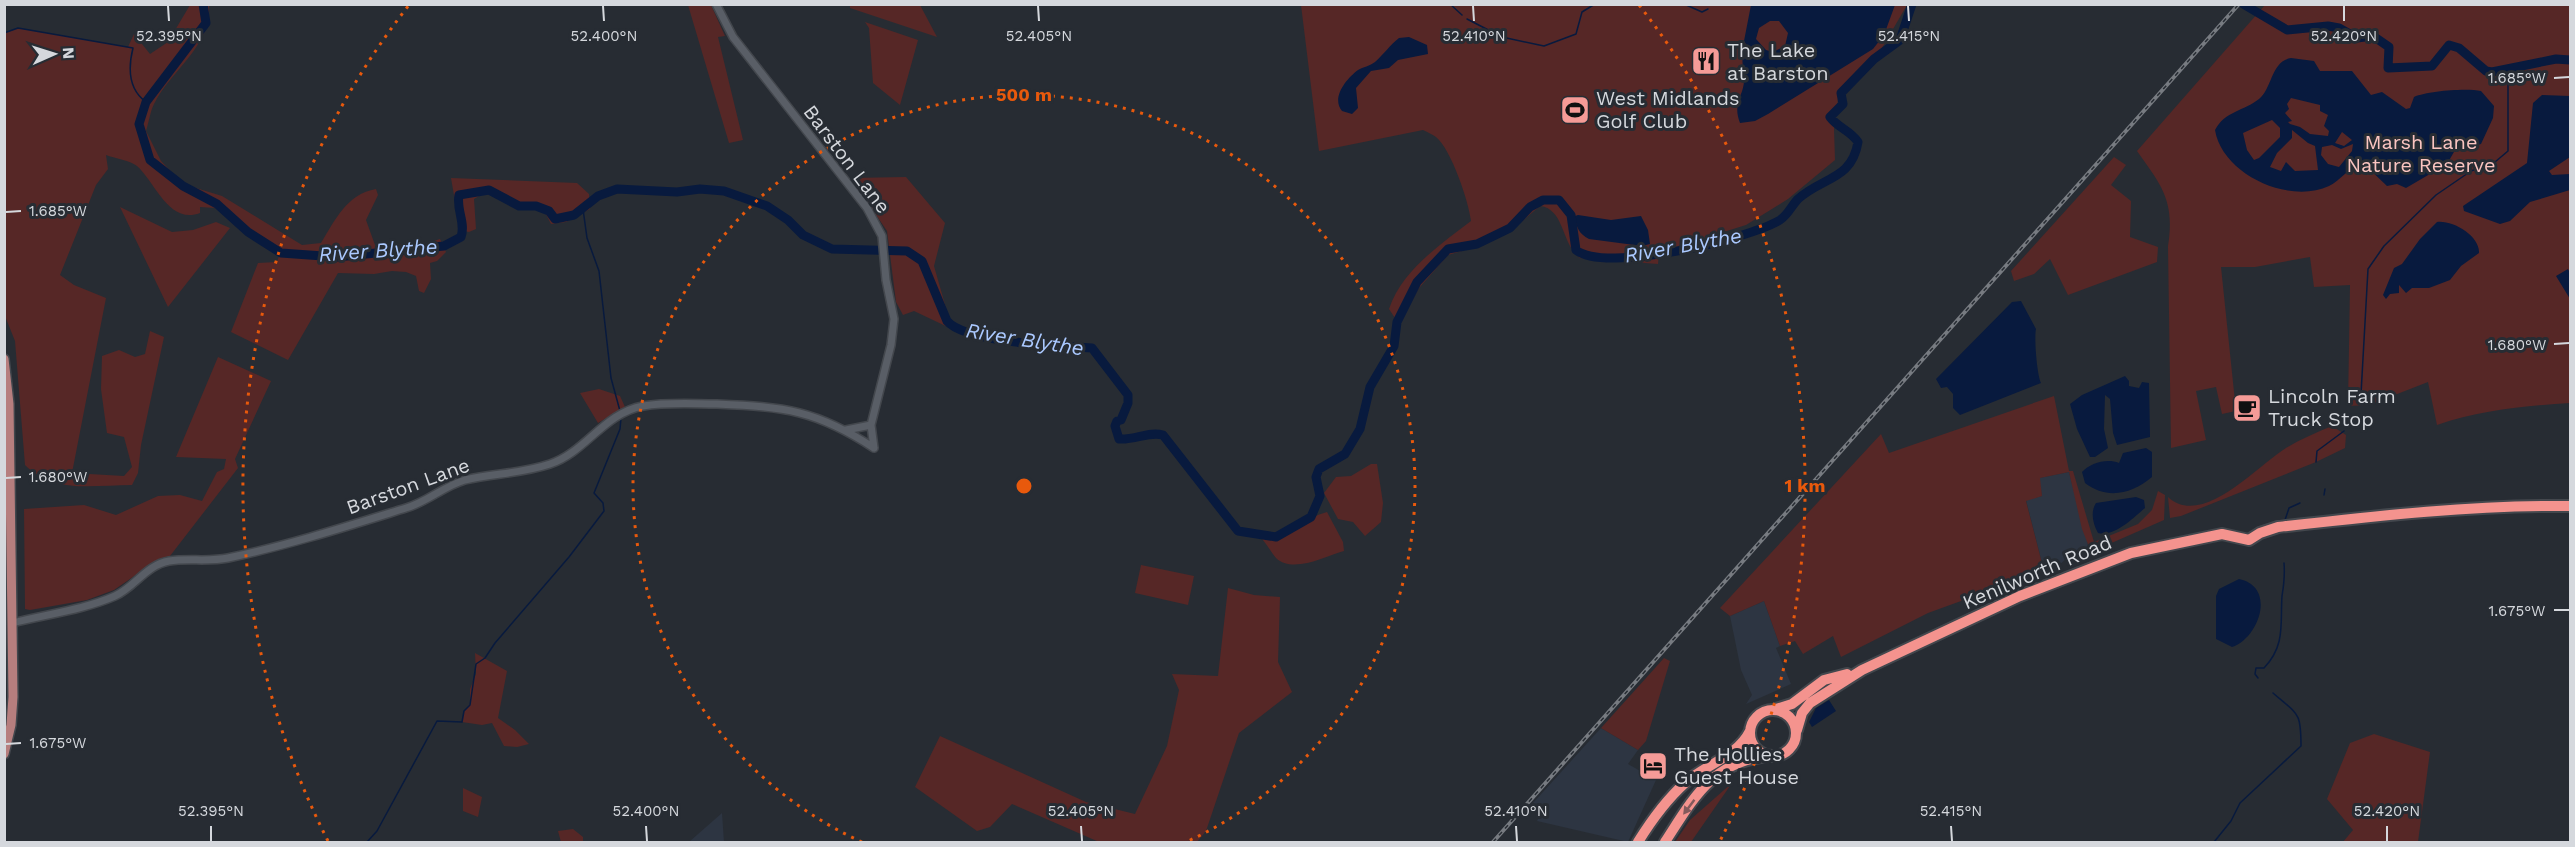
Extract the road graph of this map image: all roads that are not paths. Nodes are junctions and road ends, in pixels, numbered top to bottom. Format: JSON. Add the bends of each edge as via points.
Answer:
{"nodes":[{"id":1,"x":716,"y":4,"type":"edge"},
{"id":2,"x":4,"y":359,"type":"edge"},
{"id":3,"x":871,"y":425,"type":"junction"},
{"id":4,"x":846,"y":430,"type":"junction"},
{"id":5,"x":2571,"y":506,"type":"edge"},
{"id":6,"x":12,"y":622,"type":"junction"},
{"id":7,"x":1862,"y":670,"type":"junction"},
{"id":8,"x":1776,"y":709,"type":"junction"},
{"id":9,"x":1797,"y":730,"type":"junction"},
{"id":10,"x":1750,"y":731,"type":"junction"},
{"id":11,"x":4,"y":754,"type":"edge"},
{"id":12,"x":1769,"y":756,"type":"junction"},
{"id":13,"x":1638,"y":843,"type":"edge"},
{"id":14,"x":1665,"y":843,"type":"edge"}],
"edges":[{"from":1,"to":3,"type":"street","name":"Barston Lane","via":[[733,37],[867,208],[882,236],[894,335]]},
{"from":2,"to":6,"type":"main road","via":[[9,404]]},
{"from":3,"to":4,"type":"street"},
{"from":3,"to":4,"type":"street","name":"Barston Lane","via":[[874,448]]},
{"from":4,"to":6,"type":"street","name":"Barston Lane","via":[[802,413],[761,405],[666,404],[624,411],[553,463],[513,474],[466,480],[412,506],[282,546],[213,560],[169,561],[109,599]]},
{"from":5,"to":7,"type":"highway","name":"Kenilworth Road","via":[[2430,510],[2278,527],[2249,540],[2222,534],[2132,553],[2020,596]]},
{"from":6,"to":11,"type":"main road","via":[[12,712]]},
{"from":7,"to":8,"type":"highway","name":"Kenilworth Road","via":[[1824,680],[1792,704]]},
{"from":7,"to":9,"type":"highway","name":"Kenilworth Road","via":[[1810,703]]},
{"from":8,"to":9,"type":"highway","via":[[1790,716]]},
{"from":8,"to":10,"type":"highway","via":[[1756,717]]},
{"from":9,"to":12,"type":"highway","via":[[1791,748]]},
{"from":10,"to":12,"type":"highway","via":[[1755,747]]},
{"from":10,"to":13,"type":"highway","via":[[1738,749],[1684,784],[1666,802]]},
{"from":12,"to":14,"type":"highway","one_way":true,"via":[[1750,758],[1721,770],[1691,804]]}]}
